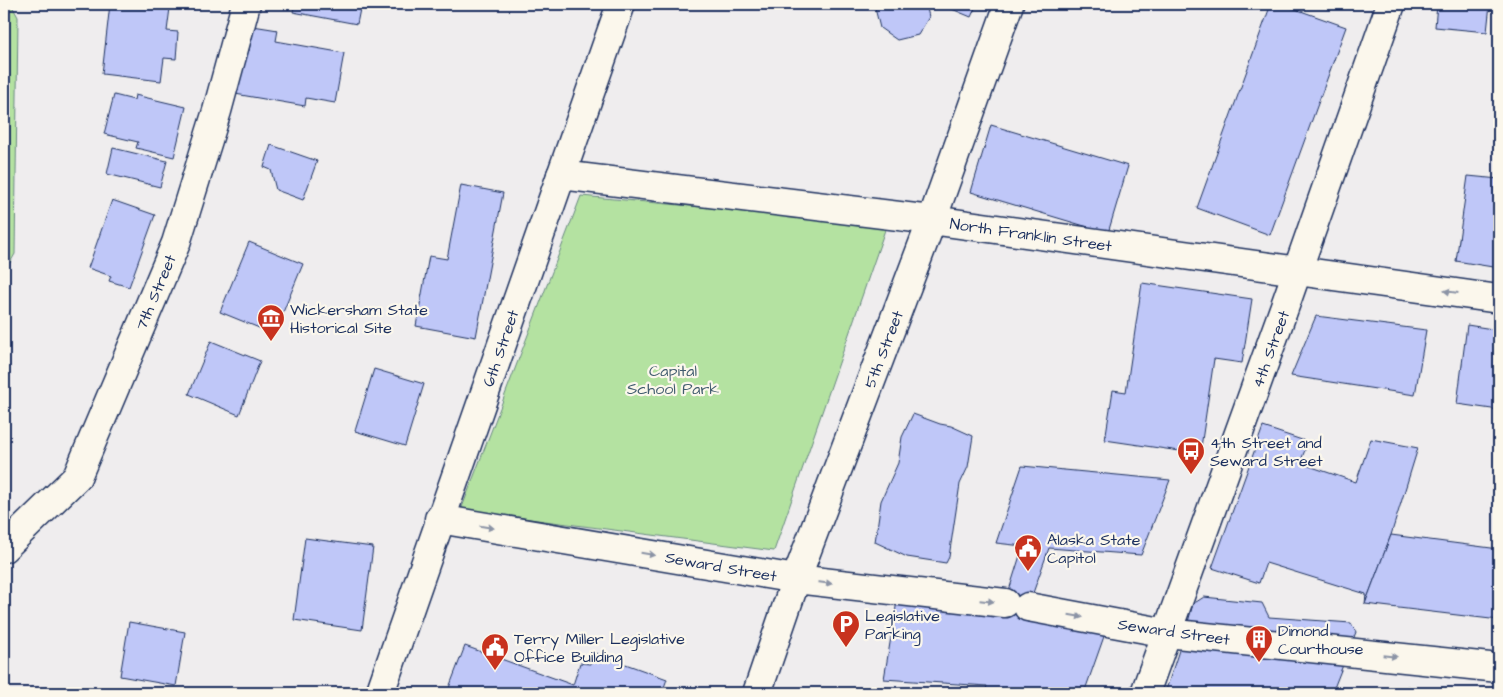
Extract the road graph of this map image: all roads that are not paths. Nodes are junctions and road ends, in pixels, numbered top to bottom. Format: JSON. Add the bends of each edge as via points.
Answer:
{"nodes":[{"id":1,"x":246,"y":4,"type":"edge"},
{"id":2,"x":621,"y":4,"type":"edge"},
{"id":3,"x":1009,"y":4,"type":"edge"},
{"id":4,"x":1391,"y":4,"type":"edge"},
{"id":5,"x":561,"y":175,"type":"junction"},
{"id":6,"x":932,"y":220,"type":"junction"},
{"id":7,"x":1298,"y":271,"type":"junction"},
{"id":8,"x":1499,"y":299,"type":"edge"},
{"id":9,"x":439,"y":519,"type":"junction"},
{"id":10,"x":4,"y":548,"type":"edge"},
{"id":11,"x":796,"y":579,"type":"junction"},
{"id":12,"x":1167,"y":633,"type":"junction"},
{"id":13,"x":1499,"y":668,"type":"edge"},
{"id":14,"x":380,"y":693,"type":"edge"},
{"id":15,"x":757,"y":693,"type":"edge"},
{"id":16,"x":1145,"y":693,"type":"edge"}],
"edges":[{"from":1,"to":10,"type":"street","name":"7th Street","via":[[176,243],[77,477]]},
{"from":2,"to":5,"type":"street","name":"6th Street"},
{"from":3,"to":6,"type":"street","name":"5th Street"},
{"from":4,"to":7,"type":"street","name":"4th Street"},
{"from":5,"to":6,"type":"street","name":"North Franklin Street"},
{"from":5,"to":9,"type":"street","name":"6th Street"},
{"from":6,"to":7,"type":"street","name":"North Franklin Street"},
{"from":6,"to":11,"type":"street","name":"5th Street"},
{"from":8,"to":7,"type":"street","name":"North Franklin Street","one_way":true},
{"from":7,"to":12,"type":"street","name":"4th Street"},
{"from":9,"to":11,"type":"street","name":"Seward Street","one_way":true},
{"from":9,"to":14,"type":"street","name":"6th Street"},
{"from":11,"to":12,"type":"street","name":"Seward Street","one_way":true,"via":[[1017,605]]},
{"from":11,"to":15,"type":"street","name":"5th Street"},
{"from":12,"to":13,"type":"street","name":"Seward Street","one_way":true},
{"from":12,"to":16,"type":"street","name":"4th Street"}]}
